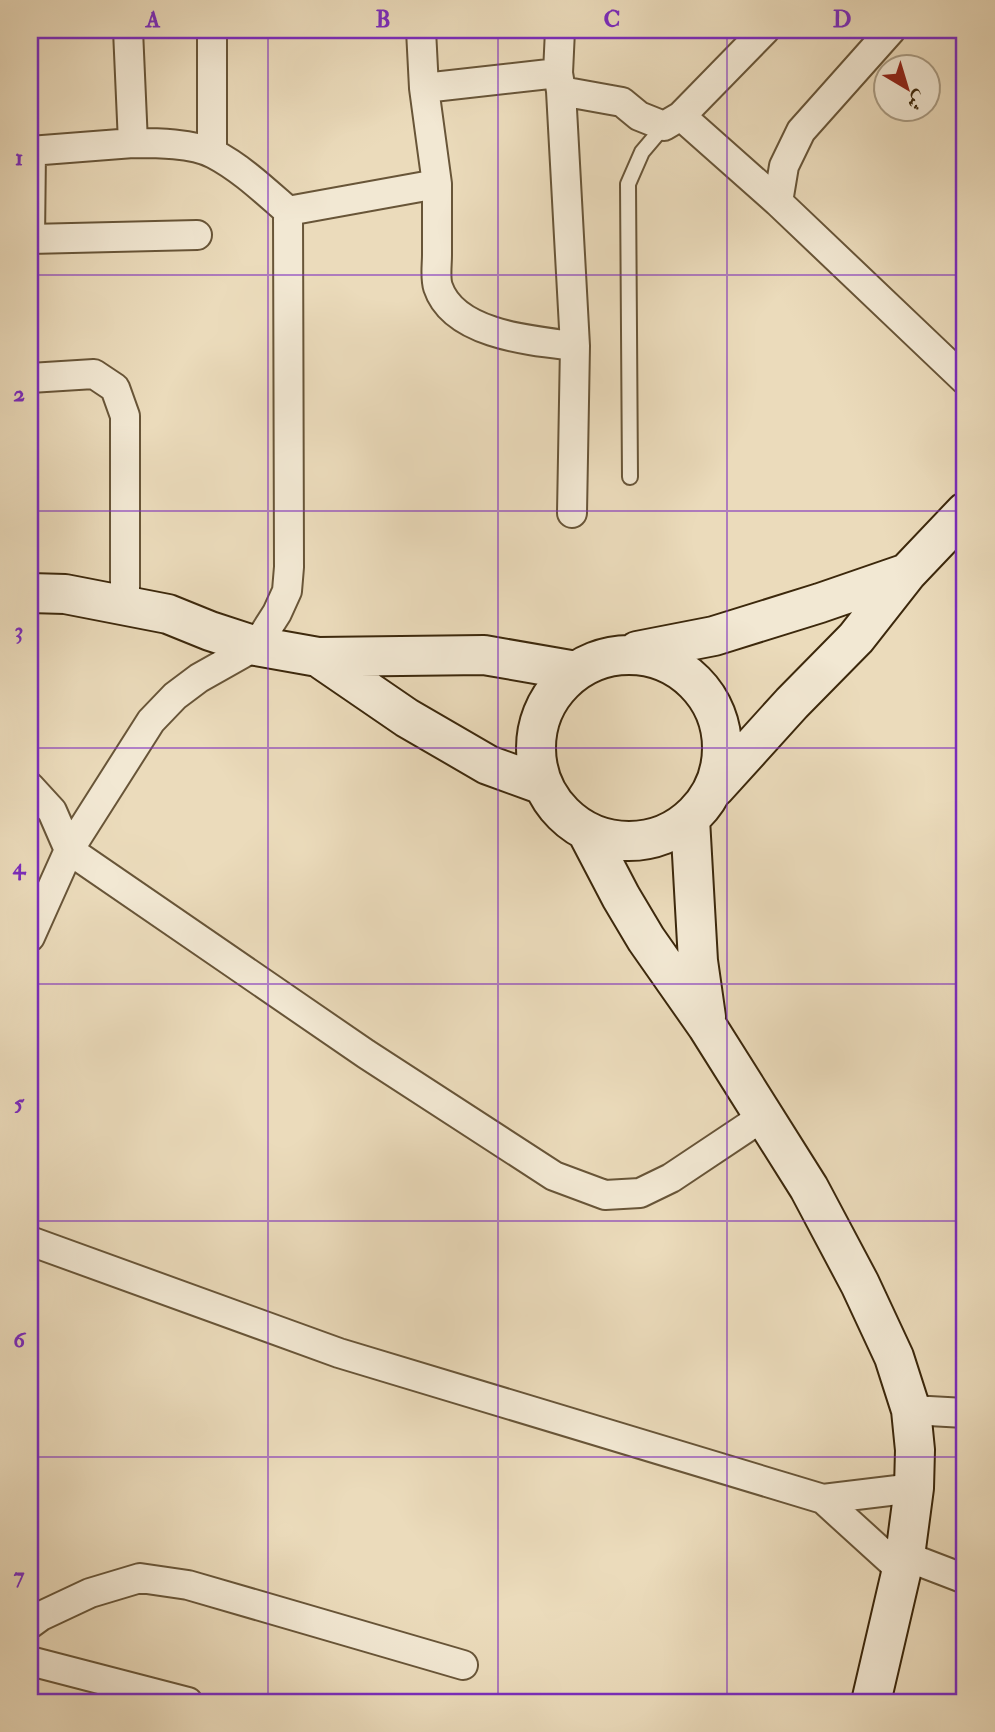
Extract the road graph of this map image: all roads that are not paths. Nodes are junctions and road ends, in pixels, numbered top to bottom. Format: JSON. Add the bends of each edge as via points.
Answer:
{"nodes":[{"id":1,"x":128,"y":30,"type":"edge"},
{"id":2,"x":212,"y":30,"type":"edge"},
{"id":3,"x":421,"y":30,"type":"edge"},
{"id":4,"x":560,"y":30,"type":"edge"},
{"id":5,"x":765,"y":30,"type":"edge"},
{"id":6,"x":891,"y":30,"type":"edge"},
{"id":7,"x":560,"y":82,"type":"junction"},
{"id":8,"x":424,"y":88,"type":"junction"},
{"id":9,"x":672,"y":121,"type":"junction"},
{"id":10,"x":133,"y":143,"type":"junction"},
{"id":11,"x":31,"y":151,"type":"edge"},
{"id":12,"x":212,"y":153,"type":"junction"},
{"id":13,"x":437,"y":184,"type":"junction"},
{"id":14,"x":778,"y":202,"type":"junction"},
{"id":15,"x":288,"y":211,"type":"junction"},
{"id":16,"x":197,"y":235,"type":"dead end"},
{"id":17,"x":30,"y":239,"type":"edge"},
{"id":18,"x":575,"y":346,"type":"junction"},
{"id":19,"x":30,"y":378,"type":"edge"},
{"id":20,"x":965,"y":380,"type":"edge"},
{"id":21,"x":630,"y":477,"type":"dead end"},
{"id":22,"x":965,"y":512,"type":"edge"},
{"id":23,"x":572,"y":513,"type":"dead end"},
{"id":24,"x":907,"y":573,"type":"junction"},
{"id":25,"x":30,"y":593,"type":"edge"},
{"id":26,"x":125,"y":605,"type":"junction"},
{"id":27,"x":256,"y":646,"type":"junction"},
{"id":28,"x":621,"y":654,"type":"junction"},
{"id":29,"x":318,"y":657,"type":"junction"},
{"id":30,"x":576,"y":671,"type":"junction"},
{"id":31,"x":543,"y":785,"type":"junction"},
{"id":32,"x":30,"y":787,"type":"edge"},
{"id":33,"x":713,"y":789,"type":"junction"},
{"id":34,"x":691,"y":819,"type":"junction"},
{"id":35,"x":587,"y":832,"type":"junction"},
{"id":36,"x":69,"y":850,"type":"junction"},
{"id":37,"x":30,"y":937,"type":"edge"},
{"id":38,"x":707,"y":1026,"type":"junction"},
{"id":39,"x":764,"y":1116,"type":"junction"},
{"id":40,"x":30,"y":1241,"type":"edge"},
{"id":41,"x":911,"y":1410,"type":"junction"},
{"id":42,"x":965,"y":1413,"type":"edge"},
{"id":43,"x":914,"y":1488,"type":"junction"},
{"id":44,"x":823,"y":1500,"type":"junction"},
{"id":45,"x":903,"y":1563,"type":"junction"},
{"id":46,"x":965,"y":1579,"type":"edge"},
{"id":47,"x":30,"y":1624,"type":"edge"},
{"id":48,"x":30,"y":1661,"type":"edge"},
{"id":49,"x":463,"y":1665,"type":"dead end"},
{"id":50,"x":188,"y":1702,"type":"edge"},
{"id":51,"x":871,"y":1702,"type":"edge"}],
"edges":[{"from":1,"to":10,"type":"street"},
{"from":2,"to":12,"type":"street"},
{"from":3,"to":8,"type":"street"},
{"from":4,"to":7,"type":"street"},
{"from":5,"to":9,"type":"street"},
{"from":6,"to":14,"type":"street","via":[[802,131],[785,166]]},
{"from":7,"to":8,"type":"street"},
{"from":7,"to":9,"type":"street","via":[[621,102],[639,116]]},
{"from":7,"to":18,"type":"street"},
{"from":8,"to":13,"type":"street"},
{"from":9,"to":14,"type":"street"},
{"from":9,"to":21,"type":"lane","via":[[642,152],[628,184]]},
{"from":10,"to":11,"type":"street"},
{"from":10,"to":12,"type":"street"},
{"from":11,"to":17,"type":"street"},
{"from":12,"to":15,"type":"street"},
{"from":13,"to":15,"type":"street"},
{"from":13,"to":18,"type":"street","via":[[437,285],[446,305],[467,320],[522,340]]},
{"from":14,"to":20,"type":"street"},
{"from":15,"to":27,"type":"street","via":[[289,567],[287,591]]},
{"from":16,"to":17,"type":"street"},
{"from":18,"to":23,"type":"street"},
{"from":19,"to":26,"type":"street","via":[[94,374],[115,387],[125,416]]},
{"from":22,"to":24,"type":"main road"},
{"from":24,"to":28,"type":"main road","via":[[714,636]]},
{"from":24,"to":33,"type":"main road","via":[[856,638]]},
{"from":25,"to":26,"type":"main road"},
{"from":26,"to":27,"type":"main road","via":[[168,614]]},
{"from":27,"to":29,"type":"main road"},
{"from":27,"to":36,"type":"street","via":[[199,678],[151,721]]},
{"from":28,"to":30,"type":"main road"},
{"from":28,"to":33,"type":"main road","via":[[649,656],[676,666],[704,691],[722,734],[722,763]]},
{"from":29,"to":30,"type":"main road","via":[[484,654]]},
{"from":29,"to":31,"type":"main road","via":[[407,718],[488,765]]},
{"from":30,"to":31,"type":"main road","via":[[553,693],[539,722],[536,754]]},
{"from":31,"to":35,"type":"main road","via":[[561,813]]},
{"from":32,"to":36,"type":"street","via":[[52,811]]},
{"from":33,"to":34,"type":"main road"},
{"from":34,"to":35,"type":"main road","via":[[667,834],[640,841],[613,841]]},
{"from":34,"to":38,"type":"main road","via":[[698,961]]},
{"from":35,"to":38,"type":"main road","via":[[646,939]]},
{"from":36,"to":37,"type":"street"},
{"from":36,"to":39,"type":"street","via":[[366,1054],[532,1161],[605,1195],[640,1192],[671,1178]]},
{"from":38,"to":39,"type":"main road"},
{"from":39,"to":41,"type":"main road","via":[[860,1284],[894,1357]]},
{"from":40,"to":44,"type":"street","via":[[339,1353]]},
{"from":41,"to":42,"type":"street"},
{"from":41,"to":43,"type":"main road"},
{"from":43,"to":44,"type":"street"},
{"from":43,"to":45,"type":"main road"},
{"from":44,"to":45,"type":"street"},
{"from":45,"to":46,"type":"street"},
{"from":45,"to":51,"type":"main road"},
{"from":47,"to":49,"type":"street","via":[[90,1593],[140,1578],[188,1585]]},
{"from":48,"to":50,"type":"street"}]}
